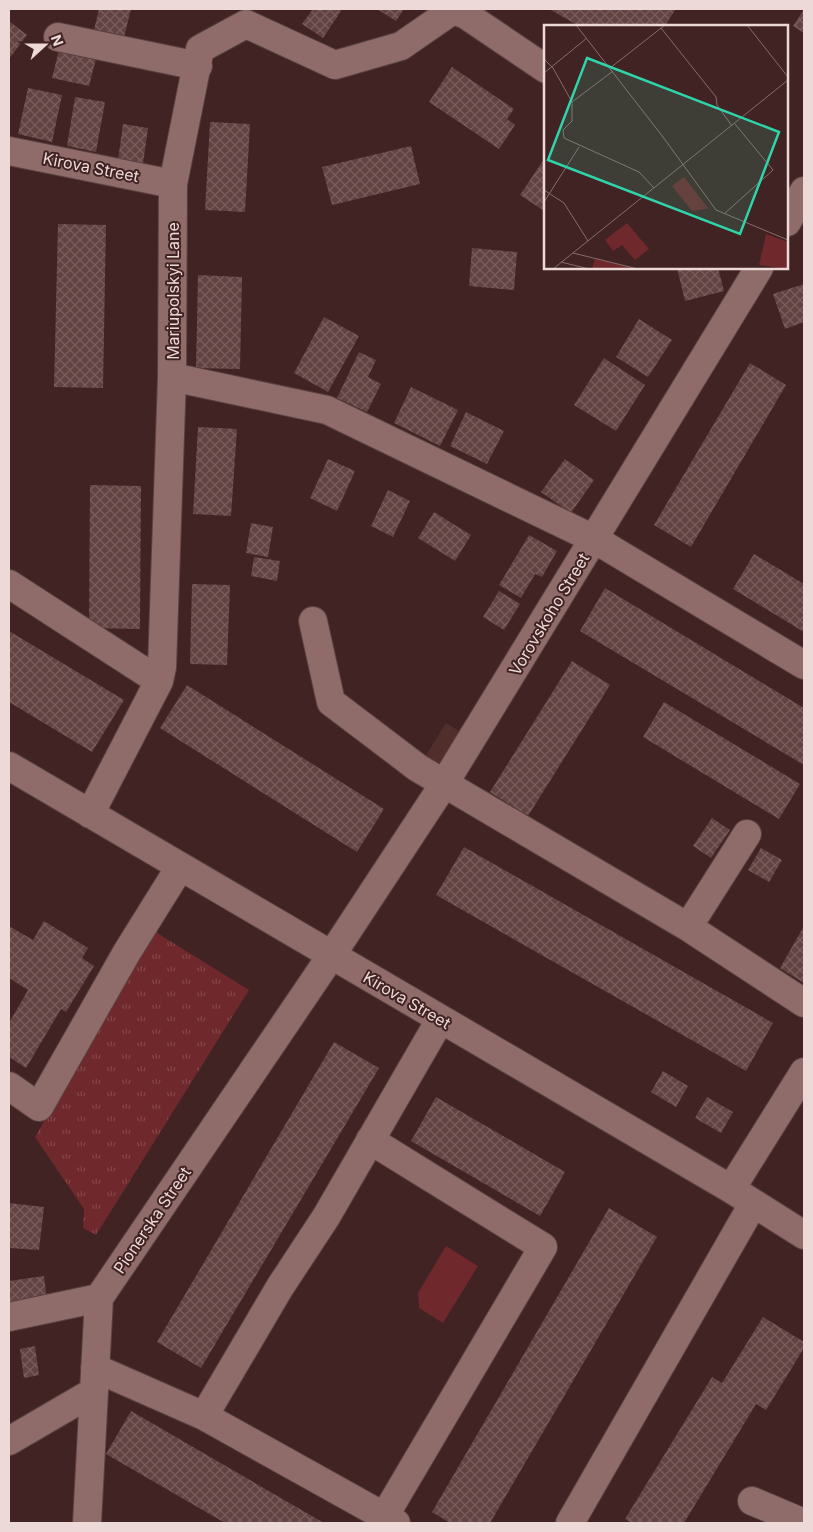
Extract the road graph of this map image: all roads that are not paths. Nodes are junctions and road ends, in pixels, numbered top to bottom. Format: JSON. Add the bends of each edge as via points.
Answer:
{"nodes":[{"id":1,"x":468,"y":12,"type":"edge"},
{"id":2,"x":247,"y":17,"type":"edge"},
{"id":3,"x":58,"y":38,"type":"dead end"},
{"id":4,"x":198,"y":66,"type":"junction"},
{"id":5,"x":544,"y":68,"type":"edge"},
{"id":6,"x":9,"y":151,"type":"edge"},
{"id":7,"x":174,"y":184,"type":"junction"},
{"id":8,"x":804,"y":191,"type":"edge"},
{"id":9,"x":788,"y":217,"type":"edge"},
{"id":10,"x":758,"y":269,"type":"edge"},
{"id":11,"x":172,"y":377,"type":"junction"},
{"id":12,"x":594,"y":539,"type":"junction"},
{"id":13,"x":9,"y":584,"type":"edge"},
{"id":14,"x":313,"y":621,"type":"dead end"},
{"id":15,"x":804,"y":665,"type":"edge"},
{"id":16,"x":159,"y":681,"type":"junction"},
{"id":17,"x":9,"y":766,"type":"edge"},
{"id":18,"x":444,"y":784,"type":"junction"},
{"id":19,"x":90,"y":814,"type":"junction"},
{"id":20,"x":746,"y":834,"type":"dead end"},
{"id":21,"x":180,"y":867,"type":"junction"},
{"id":22,"x":688,"y":927,"type":"junction"},
{"id":23,"x":331,"y":956,"type":"junction"},
{"id":24,"x":804,"y":1004,"type":"edge"},
{"id":25,"x":440,"y":1020,"type":"junction"},
{"id":26,"x":804,"y":1072,"type":"edge"},
{"id":27,"x":9,"y":1086,"type":"edge"},
{"id":28,"x":370,"y":1140,"type":"junction"},
{"id":29,"x":742,"y":1197,"type":"junction"},
{"id":30,"x":804,"y":1235,"type":"edge"},
{"id":31,"x":99,"y":1298,"type":"junction"},
{"id":32,"x":9,"y":1317,"type":"edge"},
{"id":33,"x":94,"y":1380,"type":"junction"},
{"id":34,"x":204,"y":1416,"type":"junction"},
{"id":35,"x":9,"y":1440,"type":"edge"},
{"id":36,"x":752,"y":1501,"type":"dead end"},
{"id":37,"x":390,"y":1520,"type":"edge"},
{"id":38,"x":86,"y":1523,"type":"edge"},
{"id":39,"x":570,"y":1523,"type":"edge"},
{"id":40,"x":804,"y":1523,"type":"edge"}],
"edges":[{"from":1,"to":2,"type":"street","name":"Mariupolskyi Lane","via":[[453,10],[401,46],[336,65]]},
{"from":1,"to":5,"type":"street"},
{"from":2,"to":4,"type":"street","name":"Mariupolskyi Lane","via":[[200,49]]},
{"from":3,"to":4,"type":"street"},
{"from":4,"to":7,"type":"street","name":"Mariupolskyi Lane"},
{"from":6,"to":7,"type":"street","name":"Kirova Street"},
{"from":7,"to":11,"type":"street","name":"Mariupolskyi Lane"},
{"from":8,"to":9,"type":"street"},
{"from":10,"to":12,"type":"street","name":"Vorovskoho Street"},
{"from":11,"to":12,"type":"street","via":[[327,410]]},
{"from":11,"to":16,"type":"street","name":"Mariupolskyi Lane"},
{"from":12,"to":15,"type":"street"},
{"from":12,"to":18,"type":"street","name":"Vorovskoho Street"},
{"from":13,"to":16,"type":"street"},
{"from":14,"to":18,"type":"street","via":[[331,702]]},
{"from":16,"to":19,"type":"street","name":"Mariupolskyi Lane"},
{"from":17,"to":19,"type":"street","name":"Kirova Street"},
{"from":18,"to":22,"type":"street"},
{"from":18,"to":23,"type":"street","name":"Vorovskoho Street"},
{"from":19,"to":21,"type":"street","name":"Kirova Street"},
{"from":20,"to":22,"type":"street"},
{"from":21,"to":23,"type":"street","name":"Kirova Street"},
{"from":21,"to":27,"type":"street","via":[[127,952],[39,1107]]},
{"from":22,"to":24,"type":"street"},
{"from":23,"to":25,"type":"street","name":"Kirova Street"},
{"from":23,"to":31,"type":"street","name":"Pionerska Street"},
{"from":25,"to":28,"type":"street"},
{"from":25,"to":29,"type":"street","name":"Kirova Street"},
{"from":26,"to":29,"type":"street"},
{"from":28,"to":34,"type":"street"},
{"from":28,"to":37,"type":"street","via":[[542,1247]]},
{"from":29,"to":30,"type":"street","name":"Kirova Street"},
{"from":29,"to":39,"type":"street"},
{"from":31,"to":32,"type":"street"},
{"from":31,"to":33,"type":"street"},
{"from":33,"to":34,"type":"street"},
{"from":33,"to":35,"type":"street"},
{"from":33,"to":38,"type":"street"},
{"from":34,"to":37,"type":"street"},
{"from":36,"to":40,"type":"street"}]}
